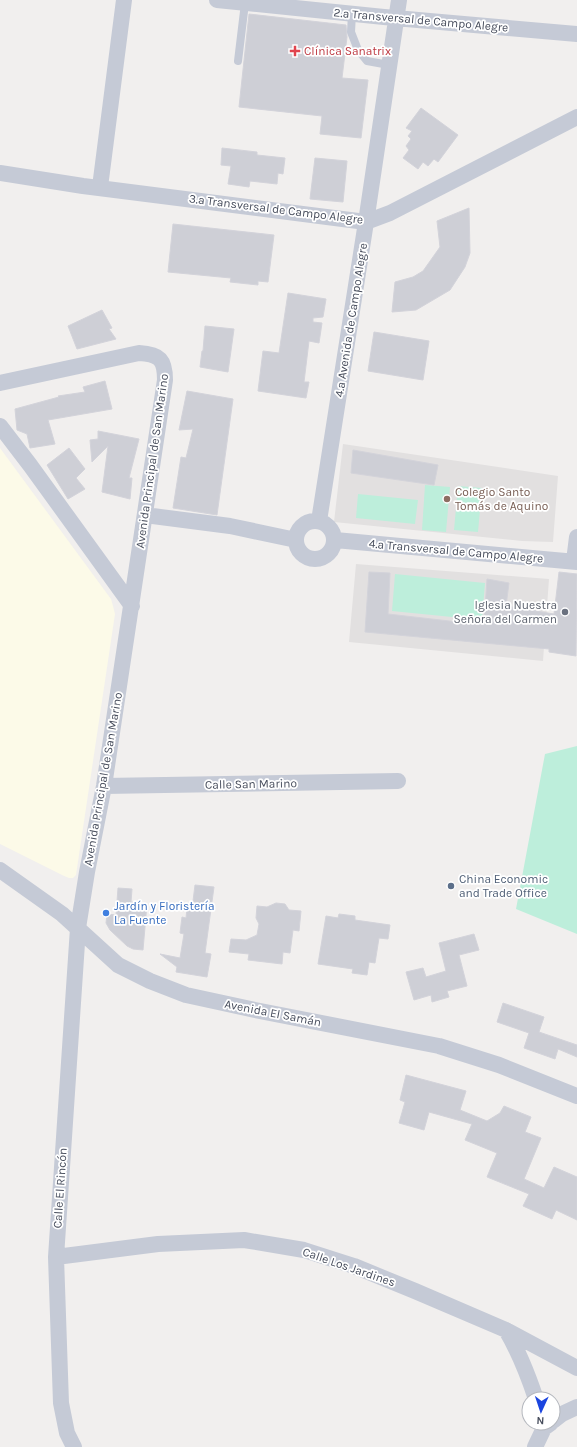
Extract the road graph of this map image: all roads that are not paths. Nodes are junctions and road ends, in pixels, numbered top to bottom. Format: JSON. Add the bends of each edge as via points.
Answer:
{"nodes":[{"id":1,"x":124,"y":0,"type":"edge"},
{"id":2,"x":217,"y":0,"type":"edge"},
{"id":3,"x":399,"y":0,"type":"edge"},
{"id":4,"x":245,"y":3,"type":"junction"},
{"id":5,"x":352,"y":14,"type":"junction"},
{"id":6,"x":395,"y":18,"type":"junction"},
{"id":7,"x":577,"y":34,"type":"edge"},
{"id":8,"x":238,"y":61,"type":"dead end"},
{"id":9,"x":389,"y":65,"type":"junction"},
{"id":10,"x":577,"y":117,"type":"edge"},
{"id":11,"x":0,"y":173,"type":"edge"},
{"id":12,"x":100,"y":187,"type":"junction"},
{"id":13,"x":366,"y":222,"type":"junction"},
{"id":14,"x":1,"y":384,"type":"edge"},
{"id":15,"x":0,"y":426,"type":"edge"},
{"id":16,"x":145,"y":515,"type":"junction"},
{"id":17,"x":319,"y":521,"type":"junction"},
{"id":18,"x":577,"y":537,"type":"edge"},
{"id":19,"x":296,"y":540,"type":"junction"},
{"id":20,"x":335,"y":540,"type":"junction"},
{"id":21,"x":576,"y":561,"type":"edge"},
{"id":22,"x":132,"y":606,"type":"junction"},
{"id":23,"x":398,"y":781,"type":"dead end"},
{"id":24,"x":104,"y":786,"type":"junction"},
{"id":25,"x":0,"y":870,"type":"edge"},
{"id":26,"x":78,"y":928,"type":"junction"},
{"id":27,"x":577,"y":1096,"type":"edge"},
{"id":28,"x":56,"y":1257,"type":"junction"},
{"id":29,"x":506,"y":1330,"type":"junction"},
{"id":30,"x":577,"y":1368,"type":"edge"},
{"id":31,"x":534,"y":1391,"type":"edge"},
{"id":32,"x":577,"y":1407,"type":"edge"},
{"id":33,"x":561,"y":1415,"type":"edge"},
{"id":34,"x":544,"y":1431,"type":"edge"},
{"id":35,"x":74,"y":1447,"type":"edge"},
{"id":36,"x":535,"y":1447,"type":"edge"}],
"edges":[{"from":1,"to":12,"type":"street"},
{"from":2,"to":4,"type":"street","name":"2.ª Transversal de Campo Alegre"},
{"from":3,"to":6,"type":"street","name":"4.ª Avenida de Campo Alegre"},
{"from":4,"to":5,"type":"street","name":"2.ª Transversal de Campo Alegre"},
{"from":4,"to":8,"type":"lane"},
{"from":5,"to":6,"type":"street","name":"2.ª Transversal de Campo Alegre"},
{"from":5,"to":9,"type":"lane","via":[[351,32],[358,50],[367,61]]},
{"from":6,"to":7,"type":"street","name":"2.ª Transversal de Campo Alegre"},
{"from":6,"to":9,"type":"street","name":"4.ª Avenida de Campo Alegre"},
{"from":9,"to":13,"type":"street","name":"4.ª Avenida de Campo Alegre"},
{"from":10,"to":13,"type":"street","name":"3.ª Transversal de Campo Alegre","via":[[390,213]]},
{"from":11,"to":12,"type":"street","name":"3.ª Transversal de Campo Alegre"},
{"from":12,"to":13,"type":"street","name":"3.ª Transversal de Campo Alegre"},
{"from":13,"to":17,"type":"street","name":"4.ª Avenida de Campo Alegre"},
{"from":14,"to":16,"type":"street","name":"Avenida Principal de San Marino","via":[[139,353],[159,358],[165,369],[165,380]]},
{"from":15,"to":22,"type":"street"},
{"from":16,"to":19,"type":"street","via":[[230,526]]},
{"from":16,"to":22,"type":"street","name":"Avenida Principal de San Marino"},
{"from":17,"to":19,"type":"street","via":[[303,525]]},
{"from":17,"to":20,"type":"street","via":[[332,530]]},
{"from":18,"to":21,"type":"street"},
{"from":19,"to":20,"type":"street","via":[[304,556],[315,560],[327,556]]},
{"from":20,"to":21,"type":"street","name":"4.ª Transversal de Campo Alegre"},
{"from":22,"to":24,"type":"street","name":"Avenida Principal de San Marino"},
{"from":23,"to":24,"type":"street","name":"Calle San Marino"},
{"from":24,"to":26,"type":"street","name":"Avenida Principal de San Marino","via":[[86,872]]},
{"from":25,"to":26,"type":"street","name":"Avenida El Samán"},
{"from":26,"to":27,"type":"street","name":"Avenida El Samán","via":[[118,965],[186,995],[439,1046],[499,1065]]},
{"from":26,"to":28,"type":"street","name":"Calle El Rincón"},
{"from":28,"to":29,"type":"street","name":"Calle Los Jardines","via":[[158,1244],[244,1240],[304,1250],[354,1266]]},
{"from":28,"to":35,"type":"street","name":"Calle El Rincón","via":[[61,1403],[67,1433]]},
{"from":29,"to":30,"type":"street","name":"Calle Los Jardines"},
{"from":29,"to":31,"type":"street","via":[[517,1349]]},
{"from":32,"to":33,"type":"street"},
{"from":34,"to":36,"type":"street"}]}
